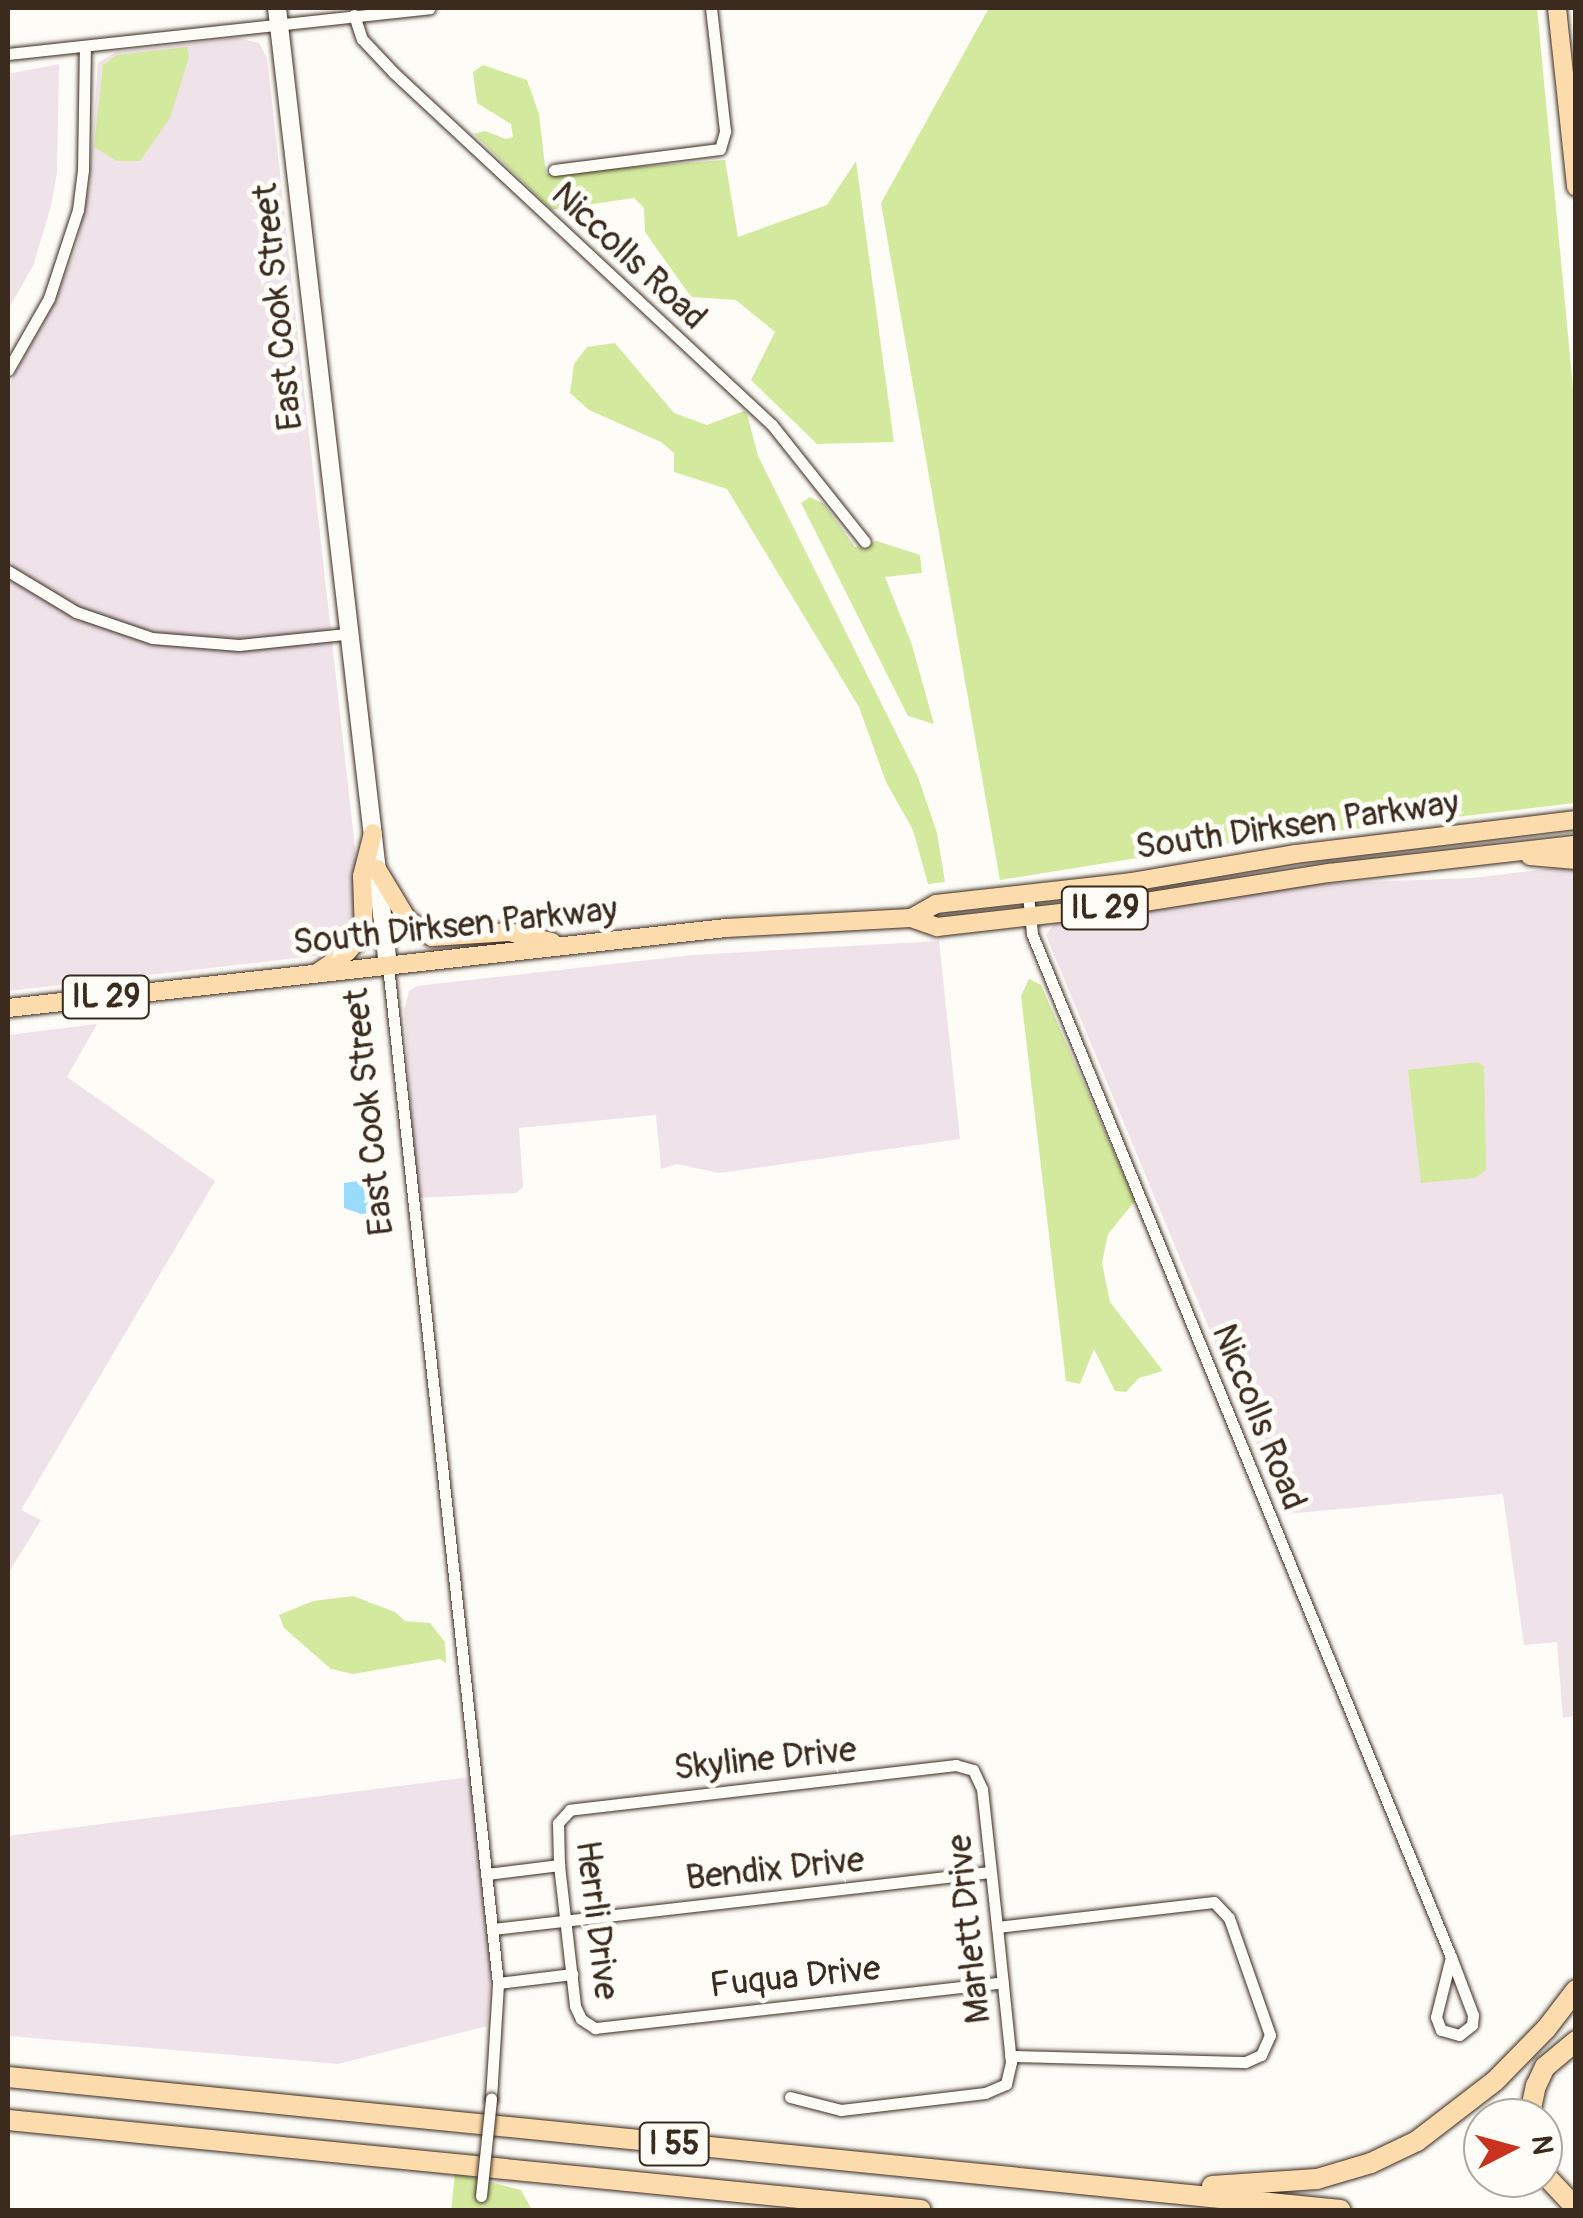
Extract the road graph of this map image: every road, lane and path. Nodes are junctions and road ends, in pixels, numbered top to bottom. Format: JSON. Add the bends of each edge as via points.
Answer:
{"nodes":[{"id":1,"x":429,"y":8,"type":"edge"},
{"id":2,"x":711,"y":8,"type":"edge"},
{"id":3,"x":1557,"y":8,"type":"edge"},
{"id":4,"x":278,"y":16,"type":"edge"},
{"id":5,"x":354,"y":16,"type":"junction"},
{"id":6,"x":85,"y":46,"type":"junction"},
{"id":7,"x":8,"y":54,"type":"edge"},
{"id":8,"x":554,"y":170,"type":"dead end"},
{"id":9,"x":1575,"y":183,"type":"edge"},
{"id":10,"x":8,"y":370,"type":"edge"},
{"id":11,"x":865,"y":542,"type":"dead end"},
{"id":12,"x":8,"y":571,"type":"edge"},
{"id":13,"x":346,"y":634,"type":"junction"},
{"id":14,"x":1572,"y":819,"type":"edge"},
{"id":15,"x":373,"y":833,"type":"junction"},
{"id":16,"x":1576,"y":845,"type":"edge"},
{"id":17,"x":1510,"y":852,"type":"junction"},
{"id":18,"x":1576,"y":860,"type":"edge"},
{"id":19,"x":377,"y":869,"type":"junction"},
{"id":20,"x":1028,"y":895,"type":"junction"},
{"id":21,"x":1030,"y":916,"type":"junction"},
{"id":22,"x":911,"y":918,"type":"junction"},
{"id":23,"x":567,"y":946,"type":"junction"},
{"id":24,"x":388,"y":966,"type":"junction"},
{"id":25,"x":314,"y":974,"type":"junction"},
{"id":26,"x":8,"y":1008,"type":"edge"},
{"id":27,"x":972,"y":1770,"type":"joint"},
{"id":28,"x":564,"y":1815,"type":"joint"},
{"id":29,"x":559,"y":1865,"type":"junction"},
{"id":30,"x":990,"y":1872,"type":"junction"},
{"id":31,"x":487,"y":1874,"type":"junction"},
{"id":32,"x":566,"y":1920,"type":"junction"},
{"id":33,"x":997,"y":1927,"type":"junction"},
{"id":34,"x":493,"y":1929,"type":"junction"},
{"id":35,"x":1451,"y":1956,"type":"junction"},
{"id":36,"x":572,"y":1974,"type":"junction"},
{"id":37,"x":1002,"y":1982,"type":"junction"},
{"id":38,"x":498,"y":1983,"type":"junction"},
{"id":39,"x":1576,"y":1990,"type":"edge"},
{"id":40,"x":594,"y":2028,"type":"joint"},
{"id":41,"x":1576,"y":2041,"type":"edge"},
{"id":42,"x":1010,"y":2056,"type":"junction"},
{"id":43,"x":8,"y":2078,"type":"edge"},
{"id":44,"x":790,"y":2097,"type":"dead end"},
{"id":45,"x":1536,"y":2098,"type":"edge"},
{"id":46,"x":8,"y":2120,"type":"edge"},
{"id":47,"x":1050,"y":2181,"type":"junction"},
{"id":48,"x":480,"y":2210,"type":"edge"},
{"id":49,"x":921,"y":2210,"type":"edge"},
{"id":50,"x":1340,"y":2210,"type":"edge"}],
"edges":[{"from":1,"to":5,"type":"street"},
{"from":2,"to":8,"type":"street","via":[[725,131],[720,149]]},
{"from":3,"to":9,"type":"main road"},
{"from":4,"to":5,"type":"street"},
{"from":4,"to":6,"type":"street"},
{"from":4,"to":13,"type":"street","name":"East Cook Street"},
{"from":5,"to":11,"type":"street","name":"Niccolls Road","via":[[362,38],[394,73],[772,425]]},
{"from":6,"to":7,"type":"street"},
{"from":6,"to":10,"type":"street","via":[[76,218],[49,298]]},
{"from":12,"to":13,"type":"street","via":[[76,612],[152,638],[240,646]]},
{"from":13,"to":15,"type":"street","name":"East Cook Street"},
{"from":14,"to":20,"type":"main road","name":"South Dirksen Parkway","number":"IL 29"},
{"from":15,"to":19,"type":"street","name":"East Cook Street"},
{"from":15,"to":25,"type":"main road","via":[[362,876],[364,934]]},
{"from":16,"to":17,"type":"main road","name":"South Dirksen Parkway","number":"IL 29"},
{"from":17,"to":18,"type":"main road"},
{"from":17,"to":21,"type":"main road","name":"South Dirksen Parkway","number":"IL 29"},
{"from":19,"to":23,"type":"main road","via":[[407,919],[432,937],[509,932]]},
{"from":19,"to":24,"type":"street","name":"East Cook Street"},
{"from":20,"to":21,"type":"street","name":"Niccolls Road"},
{"from":20,"to":22,"type":"main road","name":"South Dirksen Parkway","number":"IL 29","via":[[936,904]]},
{"from":21,"to":22,"type":"main road","name":"South Dirksen Parkway","number":"IL 29","via":[[938,927]]},
{"from":21,"to":35,"type":"street","name":"Niccolls Road"},
{"from":22,"to":23,"type":"main road","name":"South Dirksen Parkway","number":"IL 29"},
{"from":23,"to":24,"type":"main road","name":"South Dirksen Parkway","number":"IL 29"},
{"from":24,"to":25,"type":"main road","name":"South Dirksen Parkway","number":"IL 29"},
{"from":24,"to":31,"type":"street","name":"East Cook Street"},
{"from":25,"to":26,"type":"main road","name":"South Dirksen Parkway","number":"IL 29"},
{"from":27,"to":28,"type":"street","name":"Skyline Drive","via":[[956,1765],[578,1808]]},
{"from":27,"to":30,"type":"street","name":"Marlett Drive","via":[[982,1789]]},
{"from":28,"to":29,"type":"street","name":"Herrli Drive","via":[[557,1830]]},
{"from":29,"to":31,"type":"street"},
{"from":29,"to":32,"type":"street","name":"Herrli Drive"},
{"from":30,"to":32,"type":"street","name":"Bendix Drive"},
{"from":30,"to":33,"type":"street","name":"Marlett Drive"},
{"from":31,"to":34,"type":"street","name":"East Cook Street"},
{"from":32,"to":34,"type":"street","name":"Bendix Drive"},
{"from":32,"to":36,"type":"street","name":"Herrli Drive"},
{"from":33,"to":37,"type":"street","name":"Marlett Drive"},
{"from":33,"to":42,"type":"street","via":[[1214,1902],[1229,1918],[1270,2035],[1266,2050],[1245,2062]]},
{"from":34,"to":38,"type":"street","name":"East Cook Street"},
{"from":35,"to":35,"type":"street","name":"Niccolls Road","via":[[1436,2017],[1441,2030],[1459,2035],[1472,2025],[1472,2015]]},
{"from":36,"to":38,"type":"street"},
{"from":36,"to":40,"type":"street","name":"Herrli Drive","via":[[575,2006]]},
{"from":37,"to":40,"type":"street","name":"Fuqua Drive"},
{"from":37,"to":42,"type":"street","name":"Marlett Drive"},
{"from":38,"to":48,"type":"street","name":"East Cook Street","bridge":true},
{"from":39,"to":47,"type":"highway","via":[[1546,2029],[1470,2102],[1417,2140],[1346,2172],[1225,2187]]},
{"from":41,"to":45,"type":"highway","via":[[1546,2067]]},
{"from":42,"to":44,"type":"street","name":"Marlett Drive","via":[[1006,2084],[985,2092],[842,2110]]},
{"from":43,"to":47,"type":"highway","number":"I 55"},
{"from":46,"to":49,"type":"highway","number":"I 55"},
{"from":47,"to":50,"type":"highway","number":"I 55"}]}
